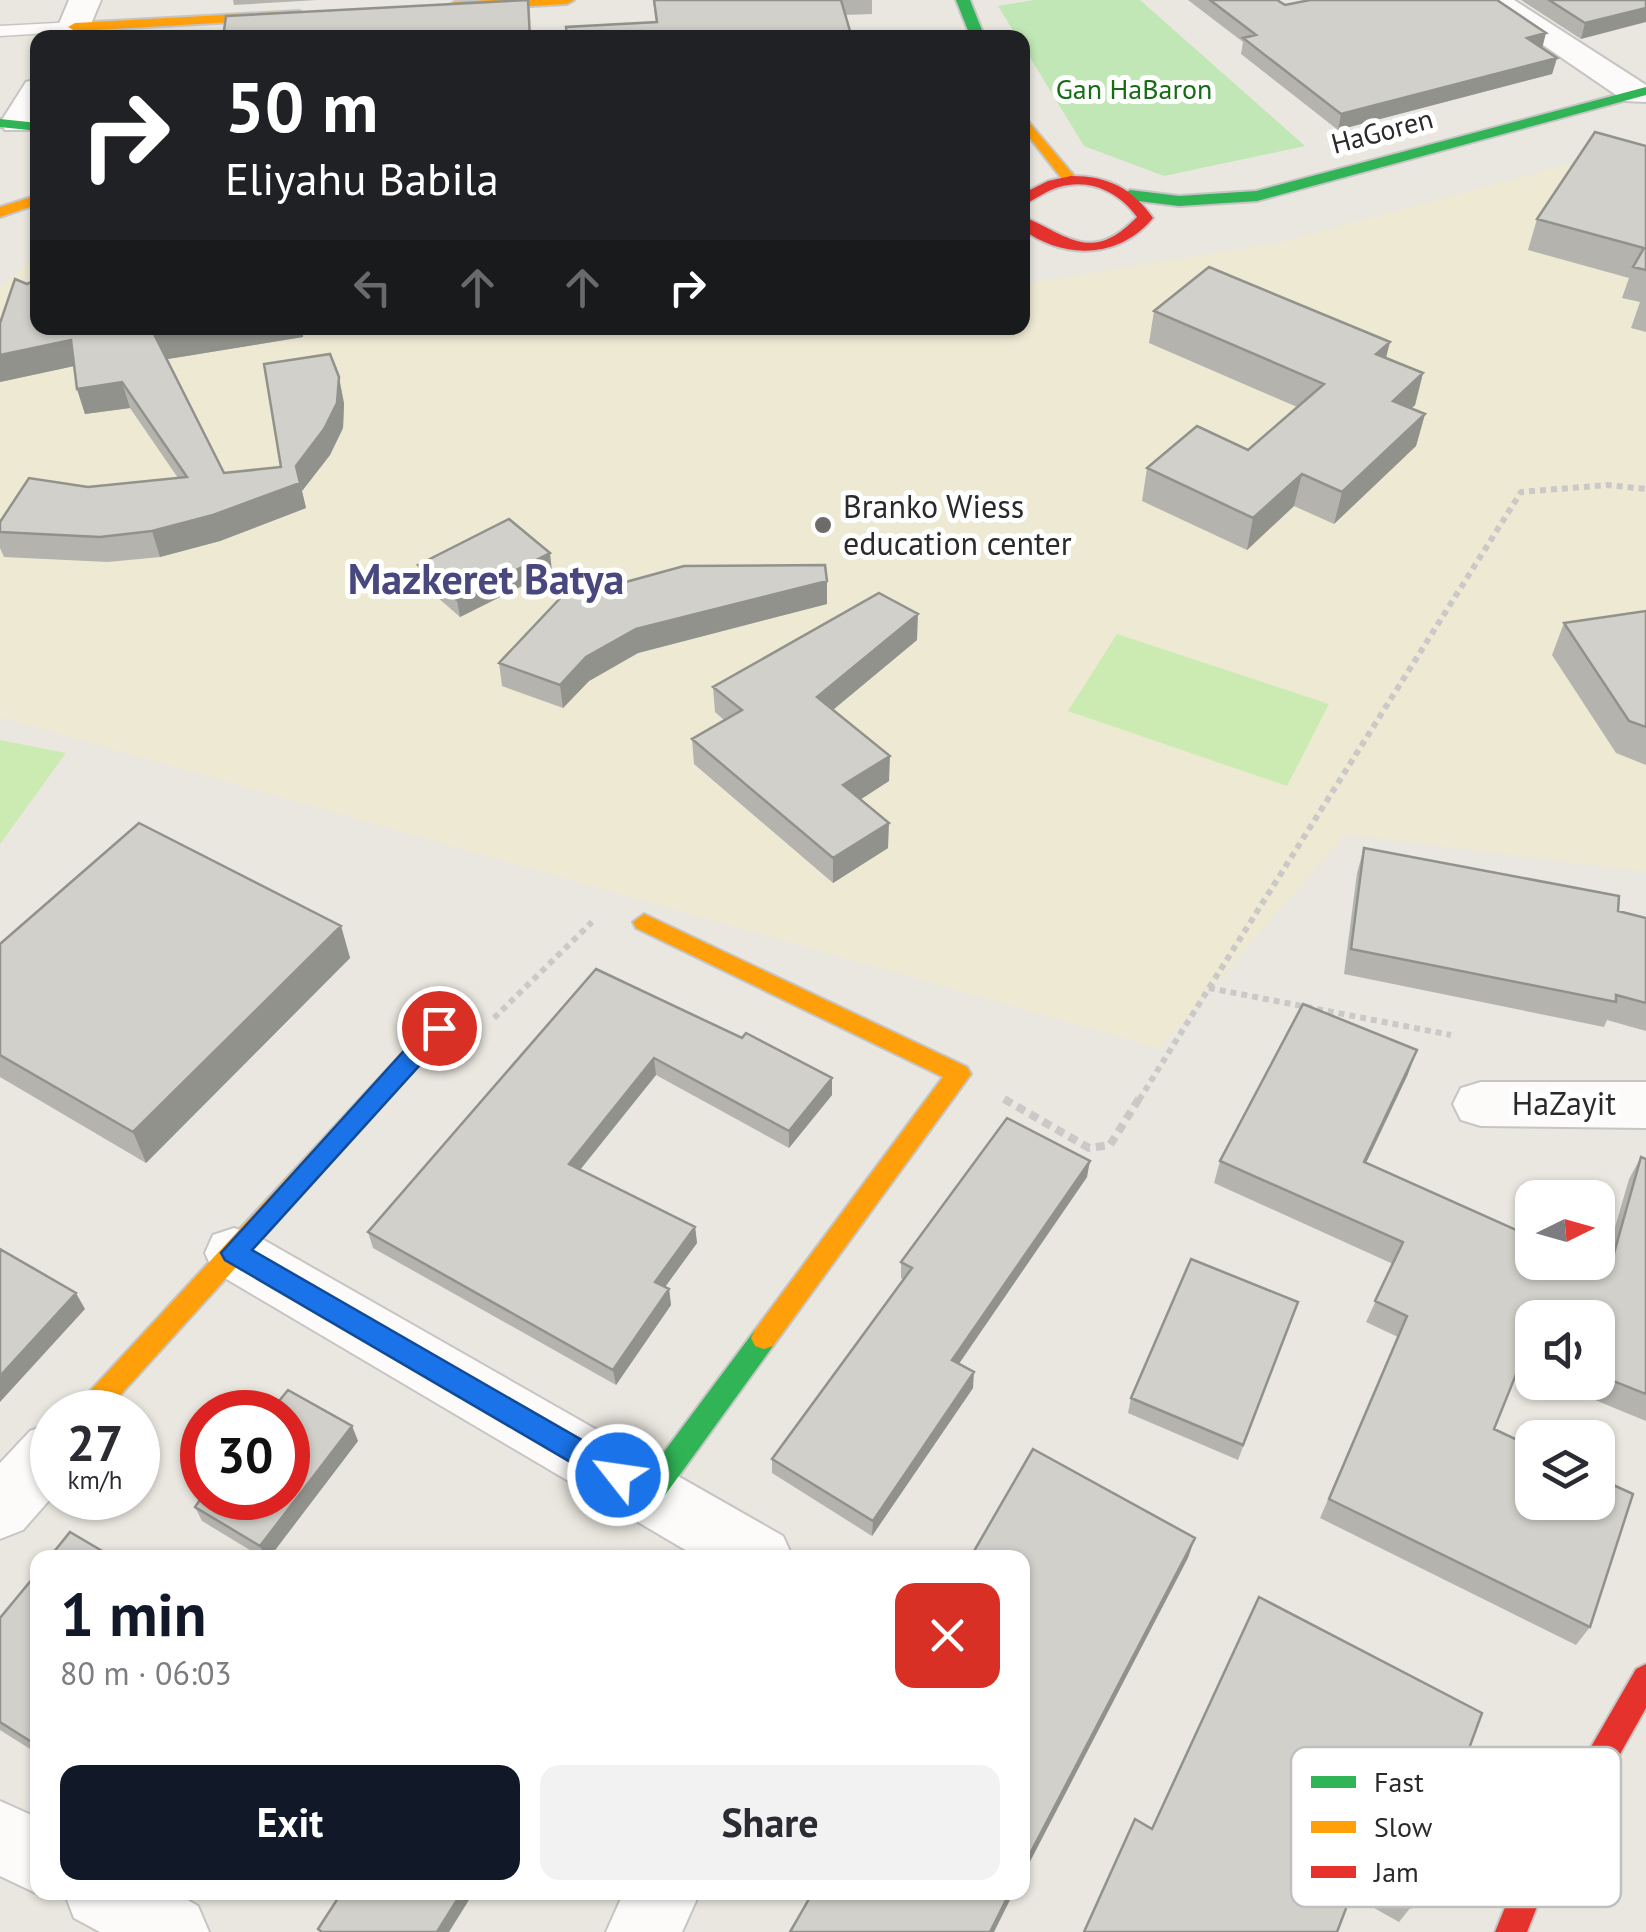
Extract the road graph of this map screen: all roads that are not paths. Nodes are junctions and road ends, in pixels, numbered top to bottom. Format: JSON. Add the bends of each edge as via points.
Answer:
{"nodes":[{"id":1,"x":567,"y":0,"type":"edge"},
{"id":2,"x":962,"y":0,"type":"edge"},
{"id":3,"x":1493,"y":0,"type":"edge"},
{"id":4,"x":429,"y":8,"type":"edge"},
{"id":5,"x":331,"y":13,"type":"edge"},
{"id":6,"x":76,"y":21,"type":"edge"},
{"id":7,"x":975,"y":30,"type":"edge"},
{"id":8,"x":0,"y":32,"type":"edge"},
{"id":9,"x":1641,"y":93,"type":"edge"},
{"id":10,"x":1030,"y":128,"type":"edge"},
{"id":11,"x":1071,"y":181,"type":"junction"},
{"id":12,"x":1030,"y":195,"type":"edge"},
{"id":13,"x":1130,"y":195,"type":"junction"},
{"id":14,"x":30,"y":203,"type":"edge"},
{"id":15,"x":1,"y":213,"type":"edge"},
{"id":16,"x":1030,"y":229,"type":"edge"},
{"id":17,"x":1079,"y":246,"type":"junction"},
{"id":18,"x":1030,"y":253,"type":"edge"},
{"id":19,"x":644,"y":922,"type":"road end"},
{"id":20,"x":439,"y":1028,"type":"road end"},
{"id":21,"x":1482,"y":1104,"type":"dead end"},
{"id":22,"x":1646,"y":1104,"type":"edge"},
{"id":23,"x":234,"y":1253,"type":"junction"},
{"id":24,"x":108,"y":1390,"type":"edge"},
{"id":25,"x":30,"y":1477,"type":"edge"},
{"id":26,"x":650,"y":1494,"type":"junction"},
{"id":27,"x":0,"y":1510,"type":"edge"},
{"id":28,"x":746,"y":1550,"type":"edge"},
{"id":29,"x":1646,"y":1679,"type":"edge"},
{"id":30,"x":1607,"y":1747,"type":"edge"},
{"id":31,"x":0,"y":1837,"type":"edge"},
{"id":32,"x":30,"y":1854,"type":"edge"},
{"id":33,"x":114,"y":1900,"type":"edge"},
{"id":34,"x":660,"y":1900,"type":"edge"},
{"id":35,"x":1521,"y":1907,"type":"edge"},
{"id":36,"x":172,"y":1932,"type":"edge"},
{"id":37,"x":643,"y":1932,"type":"edge"},
{"id":38,"x":1511,"y":1932,"type":"edge"}],
"edges":[{"from":1,"to":4,"type":"street"},
{"from":2,"to":7,"type":"street"},
{"from":3,"to":9,"type":"street"},
{"from":5,"to":6,"type":"street"},
{"from":6,"to":8,"type":"lane"},
{"from":9,"to":13,"type":"street","name":"HaGoren","via":[[1257,196],[1179,201]]},
{"from":10,"to":11,"type":"street"},
{"from":11,"to":12,"type":"street"},
{"from":11,"to":13,"type":"street","name":"HaGoren","via":[[1114,186]]},
{"from":13,"to":17,"type":"street","via":[[1144,218],[1138,230],[1114,243]]},
{"from":14,"to":15,"type":"street"},
{"from":16,"to":17,"type":"street"},
{"from":17,"to":18,"type":"street"},
{"from":19,"to":26,"type":"street","via":[[959,1074]]},
{"from":20,"to":23,"type":"street"},
{"from":21,"to":22,"type":"street","name":"HaZayit"},
{"from":23,"to":24,"type":"street"},
{"from":23,"to":26,"type":"street"},
{"from":25,"to":27,"type":"street"},
{"from":26,"to":28,"type":"street"},
{"from":29,"to":30,"type":"street"},
{"from":31,"to":32,"type":"street"},
{"from":33,"to":36,"type":"street"},
{"from":34,"to":37,"type":"street"},
{"from":35,"to":38,"type":"street"}]}
